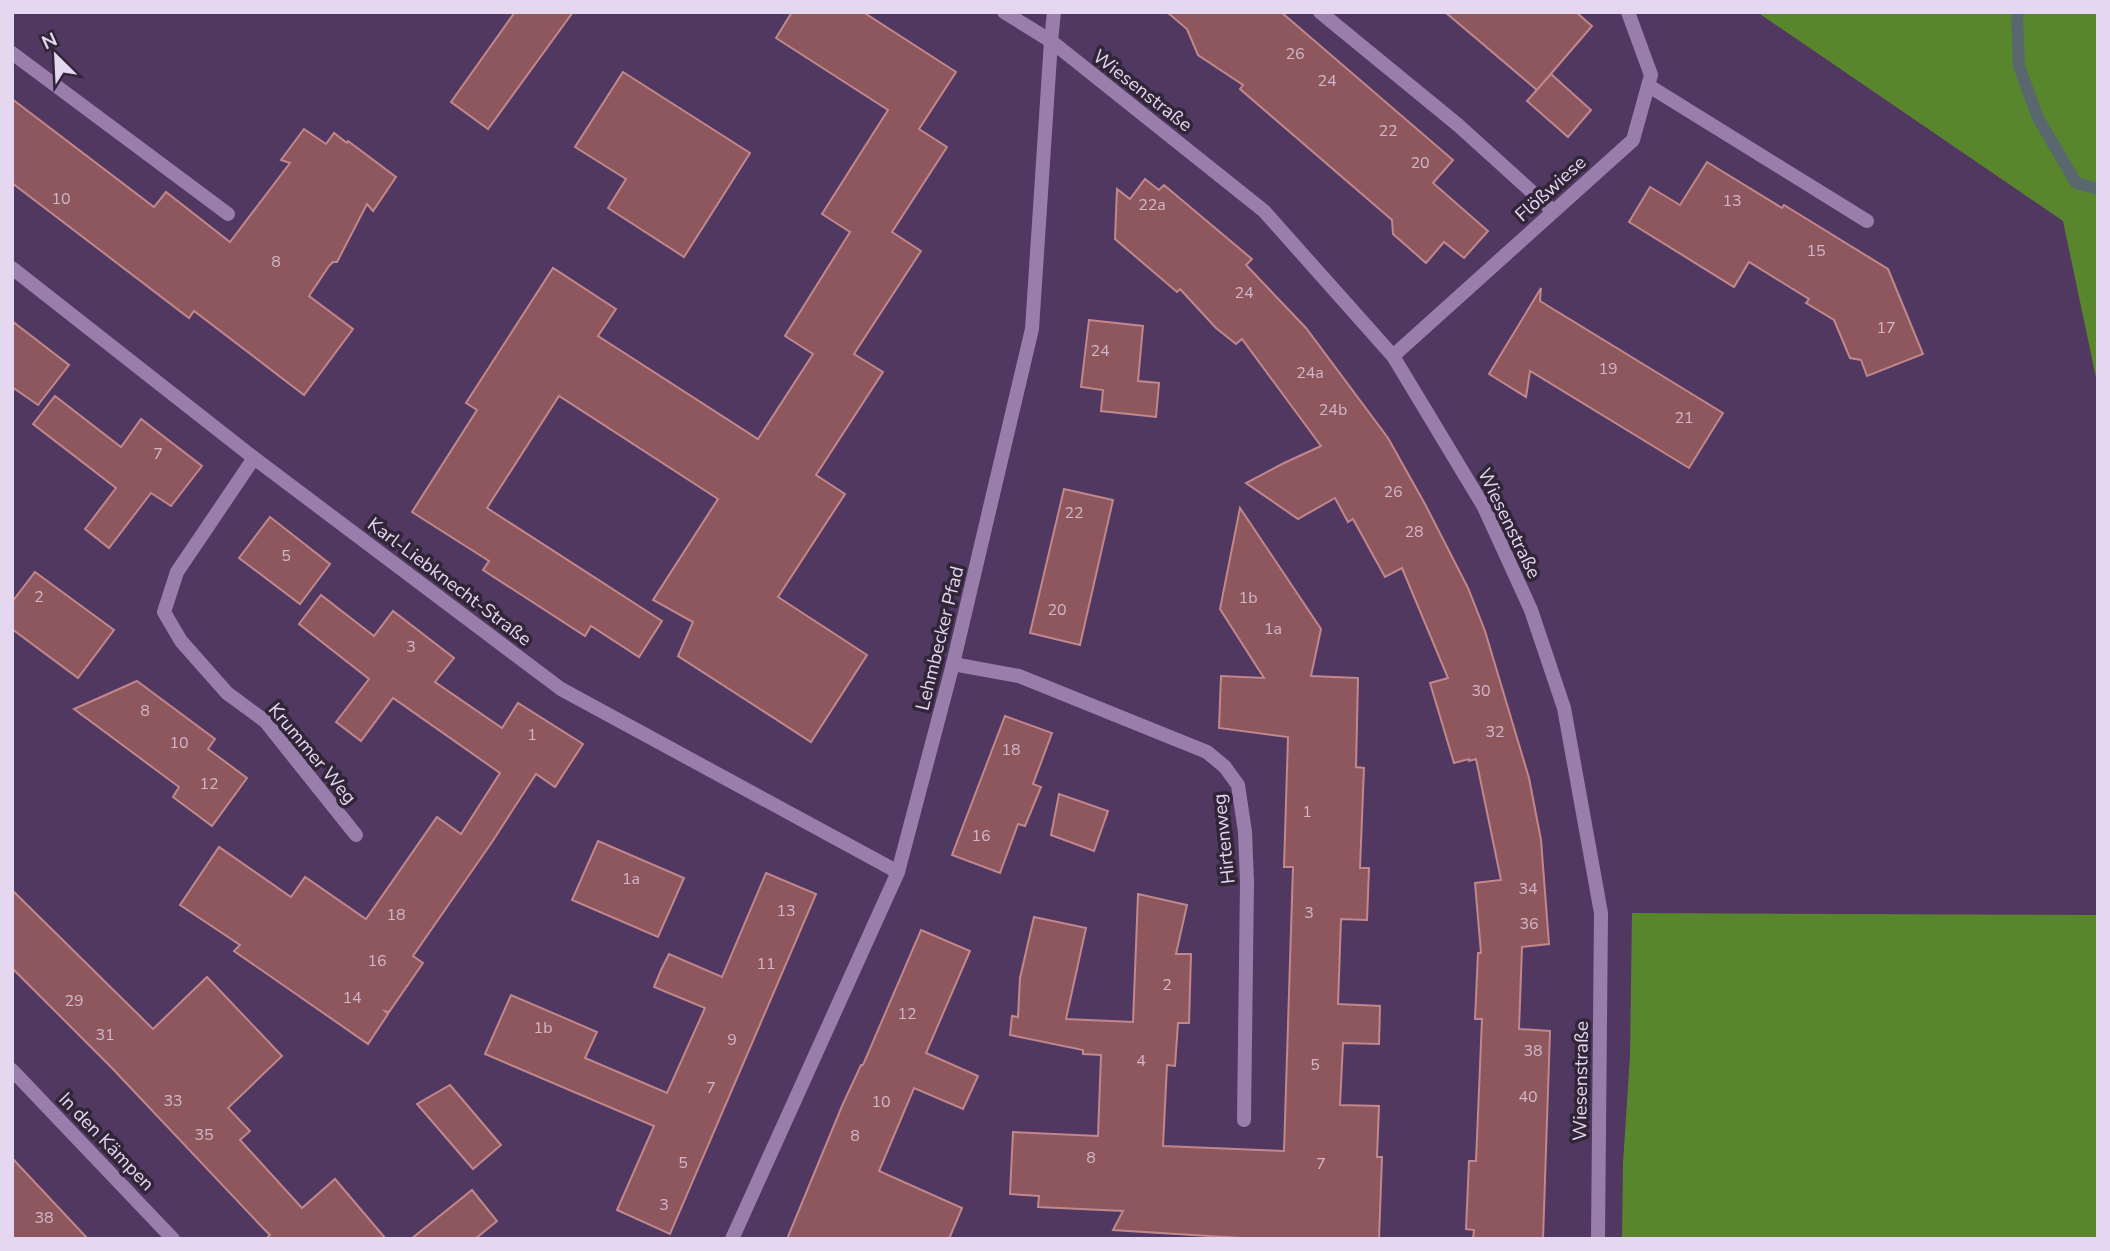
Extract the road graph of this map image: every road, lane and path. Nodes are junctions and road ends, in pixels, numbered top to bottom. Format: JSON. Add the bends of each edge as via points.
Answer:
{"nodes":[{"id":1,"x":1004,"y":12,"type":"edge"},
{"id":2,"x":1054,"y":12,"type":"edge"},
{"id":3,"x":1320,"y":12,"type":"edge"},
{"id":4,"x":1628,"y":12,"type":"edge"},
{"id":5,"x":1051,"y":41,"type":"junction"},
{"id":6,"x":12,"y":53,"type":"edge"},
{"id":7,"x":1648,"y":86,"type":"junction"},
{"id":8,"x":1553,"y":211,"type":"junction"},
{"id":9,"x":228,"y":214,"type":"dead end"},
{"id":10,"x":1867,"y":221,"type":"dead end"},
{"id":11,"x":12,"y":268,"type":"edge"},
{"id":12,"x":1393,"y":356,"type":"junction"},
{"id":13,"x":254,"y":458,"type":"junction"},
{"id":14,"x":953,"y":664,"type":"junction"},
{"id":15,"x":356,"y":835,"type":"dead end"},
{"id":16,"x":898,"y":872,"type":"junction"},
{"id":17,"x":12,"y":1070,"type":"edge"},
{"id":18,"x":1244,"y":1120,"type":"dead end"},
{"id":19,"x":173,"y":1239,"type":"edge"},
{"id":20,"x":732,"y":1239,"type":"edge"},
{"id":21,"x":1598,"y":1239,"type":"edge"}],
"edges":[{"from":1,"to":5,"type":"street","name":"Wiesenstraße"},
{"from":2,"to":5,"type":"street","name":"Lehmbecker Pfad"},
{"from":3,"to":8,"type":"street","via":[[1458,125]]},
{"from":4,"to":7,"type":"street","name":"Flößwiese","via":[[1651,75]]},
{"from":5,"to":12,"type":"street","name":"Wiesenstraße","via":[[1264,211]]},
{"from":5,"to":14,"type":"street","name":"Lehmbecker Pfad","via":[[1032,329]]},
{"from":6,"to":9,"type":"street"},
{"from":7,"to":8,"type":"street","name":"Flößwiese","via":[[1633,140]]},
{"from":7,"to":10,"type":"street"},
{"from":8,"to":12,"type":"street","name":"Flößwiese"},
{"from":11,"to":13,"type":"street","name":"Karl-Liebknecht-Straße"},
{"from":12,"to":21,"type":"street","name":"Wiesenstraße","via":[[1485,507],[1531,610],[1564,708],[1601,913]]},
{"from":13,"to":15,"type":"street","name":"Krummer Weg","via":[[177,572],[164,612],[181,641],[227,693],[265,721]]},
{"from":13,"to":16,"type":"street","name":"Karl-Liebknecht-Straße","via":[[561,689]]},
{"from":14,"to":16,"type":"street","name":"Lehmbecker Pfad"},
{"from":14,"to":18,"type":"street","name":"Hirtenweg","via":[[1019,676],[1207,752],[1238,785],[1247,882]]},
{"from":16,"to":20,"type":"street","name":"Lehmbecker Pfad"},
{"from":17,"to":19,"type":"street","name":"In den Kämpen"}]}
